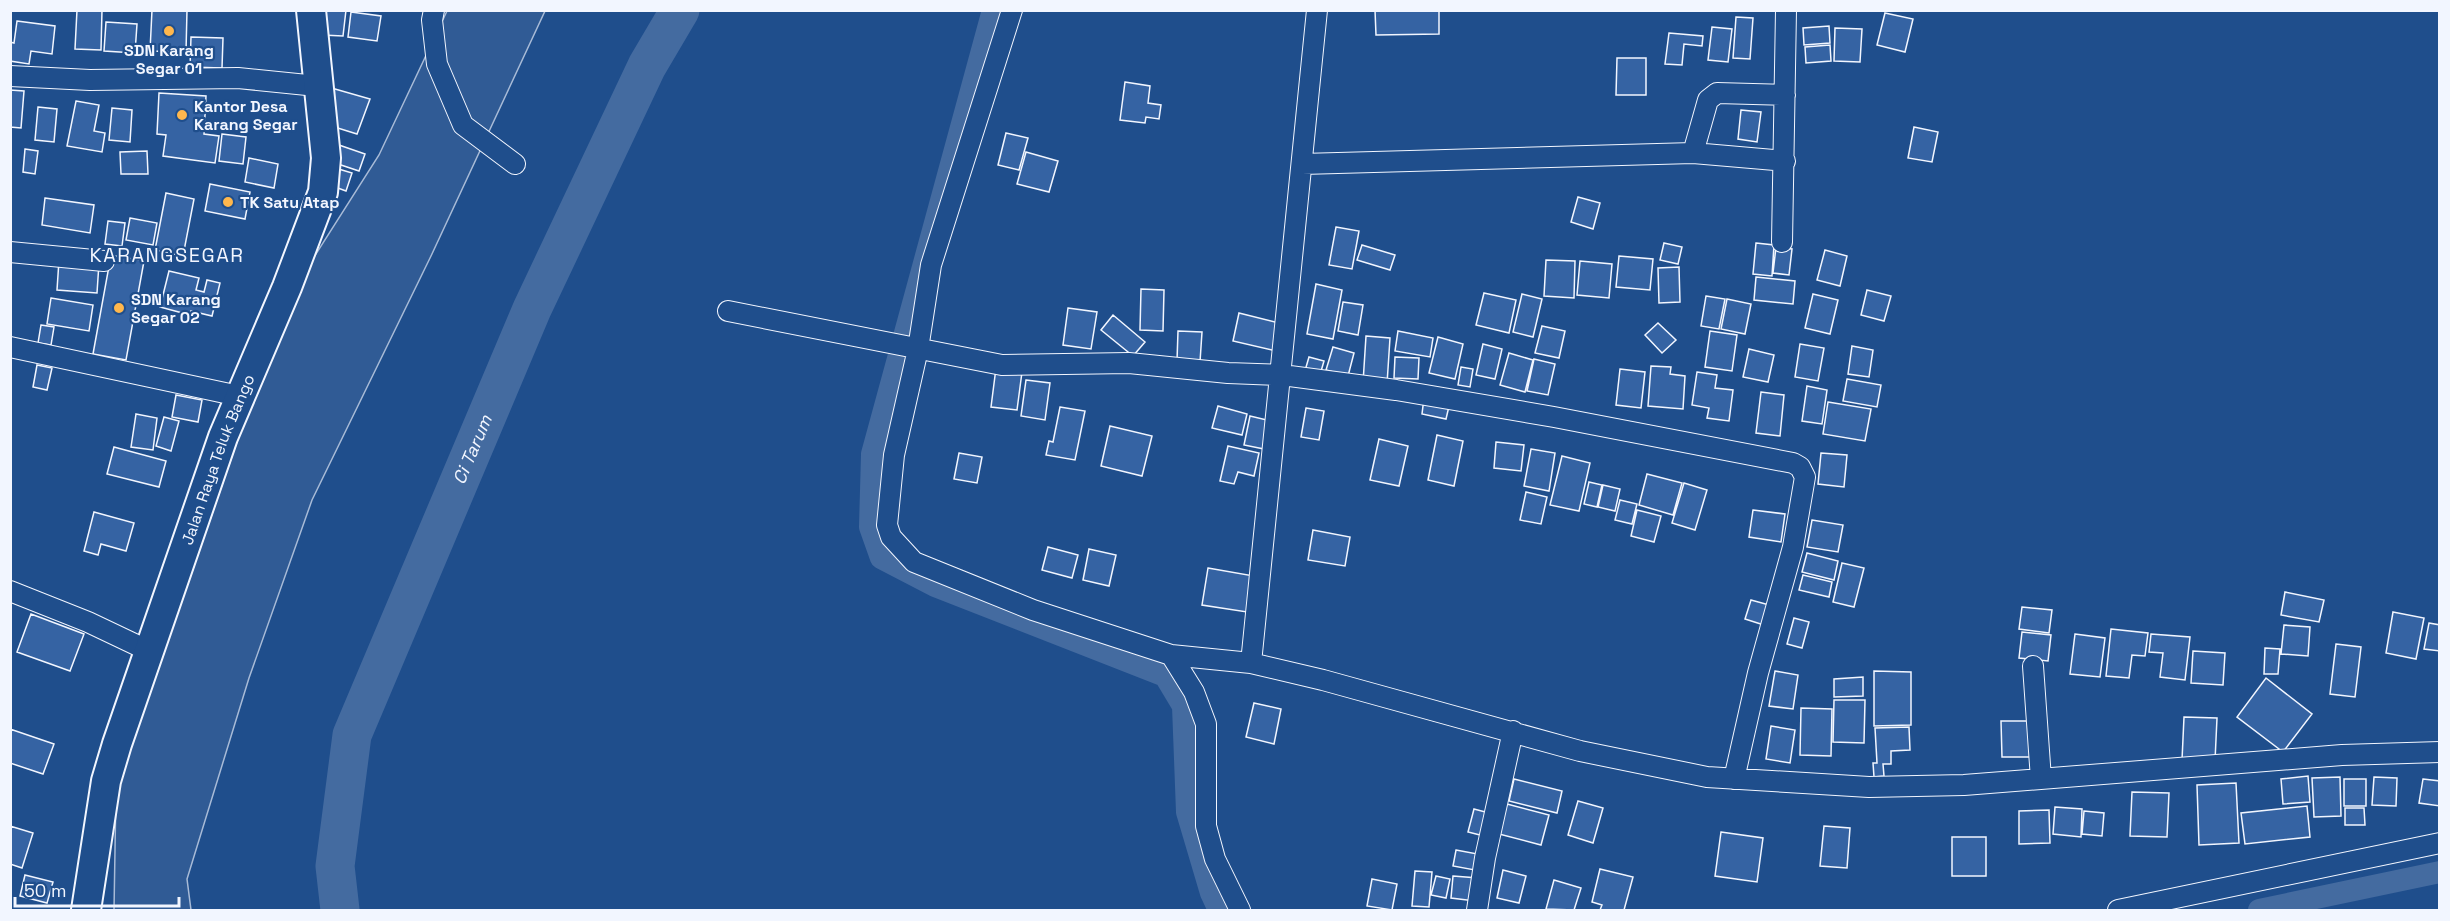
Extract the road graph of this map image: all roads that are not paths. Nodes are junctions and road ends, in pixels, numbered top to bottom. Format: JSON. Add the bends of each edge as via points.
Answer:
{"nodes":[{"id":1,"x":311,"y":10,"type":"edge"},
{"id":2,"x":434,"y":10,"type":"edge"},
{"id":3,"x":1012,"y":10,"type":"edge"},
{"id":4,"x":1317,"y":10,"type":"edge"},
{"id":5,"x":1786,"y":10,"type":"edge"},
{"id":6,"x":10,"y":76,"type":"edge"},
{"id":7,"x":316,"y":86,"type":"junction"},
{"id":8,"x":1785,"y":95,"type":"junction"},
{"id":9,"x":1693,"y":153,"type":"junction"},
{"id":10,"x":1785,"y":161,"type":"junction"},
{"id":11,"x":514,"y":164,"type":"dead end"},
{"id":12,"x":1302,"y":164,"type":"junction"},
{"id":13,"x":1782,"y":242,"type":"dead end"},
{"id":14,"x":10,"y":252,"type":"edge"},
{"id":15,"x":104,"y":261,"type":"dead end"},
{"id":16,"x":728,"y":311,"type":"dead end"},
{"id":17,"x":10,"y":347,"type":"edge"},
{"id":18,"x":918,"y":349,"type":"junction"},
{"id":19,"x":1282,"y":375,"type":"junction"},
{"id":20,"x":239,"y":396,"type":"junction"},
{"id":21,"x":10,"y":591,"type":"edge"},
{"id":22,"x":149,"y":651,"type":"junction"},
{"id":23,"x":1171,"y":655,"type":"junction"},
{"id":24,"x":1251,"y":663,"type":"junction"},
{"id":25,"x":2033,"y":666,"type":"dead end"},
{"id":26,"x":1513,"y":731,"type":"junction"},
{"id":27,"x":2439,"y":752,"type":"edge"},
{"id":28,"x":1734,"y":779,"type":"junction"},
{"id":29,"x":2041,"y":779,"type":"junction"},
{"id":30,"x":2439,"y":843,"type":"edge"},
{"id":31,"x":86,"y":910,"type":"edge"},
{"id":32,"x":1240,"y":910,"type":"edge"},
{"id":33,"x":1477,"y":910,"type":"edge"},
{"id":34,"x":2118,"y":910,"type":"edge"}],
"edges":[{"from":1,"to":7,"type":"main road","name":"Jalan Raya Teluk Bango"},
{"from":2,"to":11,"type":"street","via":[[437,64],[463,125]]},
{"from":3,"to":18,"type":"street","via":[[931,265]]},
{"from":4,"to":12,"type":"street"},
{"from":5,"to":8,"type":"street"},
{"from":6,"to":7,"type":"street","via":[[90,80],[238,78]]},
{"from":7,"to":20,"type":"main road","name":"Jalan Raya Teluk Bango","via":[[326,158],[323,192]]},
{"from":8,"to":9,"type":"street","via":[[1717,93],[1708,100]]},
{"from":8,"to":10,"type":"street"},
{"from":9,"to":10,"type":"street"},
{"from":9,"to":12,"type":"street"},
{"from":10,"to":13,"type":"street"},
{"from":12,"to":19,"type":"street"},
{"from":14,"to":15,"type":"street"},
{"from":16,"to":18,"type":"street"},
{"from":17,"to":20,"type":"street"},
{"from":18,"to":19,"type":"street","via":[[1002,365],[1129,363]]},
{"from":18,"to":23,"type":"street","via":[[889,481],[887,525],[900,549],[915,562],[1033,610]]},
{"from":19,"to":24,"type":"street"},
{"from":19,"to":28,"type":"street","via":[[1554,417],[1800,467],[1805,477],[1793,547]]},
{"from":20,"to":22,"type":"main road","name":"Jalan Raya Teluk Bango"},
{"from":21,"to":22,"type":"street"},
{"from":22,"to":31,"type":"main road","name":"Jalan Raya Teluk Bango","via":[[106,781]]},
{"from":23,"to":24,"type":"street"},
{"from":23,"to":32,"type":"street","via":[[1194,692],[1206,724],[1206,826],[1215,859]]},
{"from":24,"to":26,"type":"street"},
{"from":25,"to":29,"type":"street"},
{"from":26,"to":28,"type":"street","via":[[1643,766]]},
{"from":26,"to":33,"type":"street"},
{"from":27,"to":29,"type":"street","via":[[2342,755]]},
{"from":28,"to":29,"type":"street","via":[[1869,787]]},
{"from":30,"to":34,"type":"street"}]}
